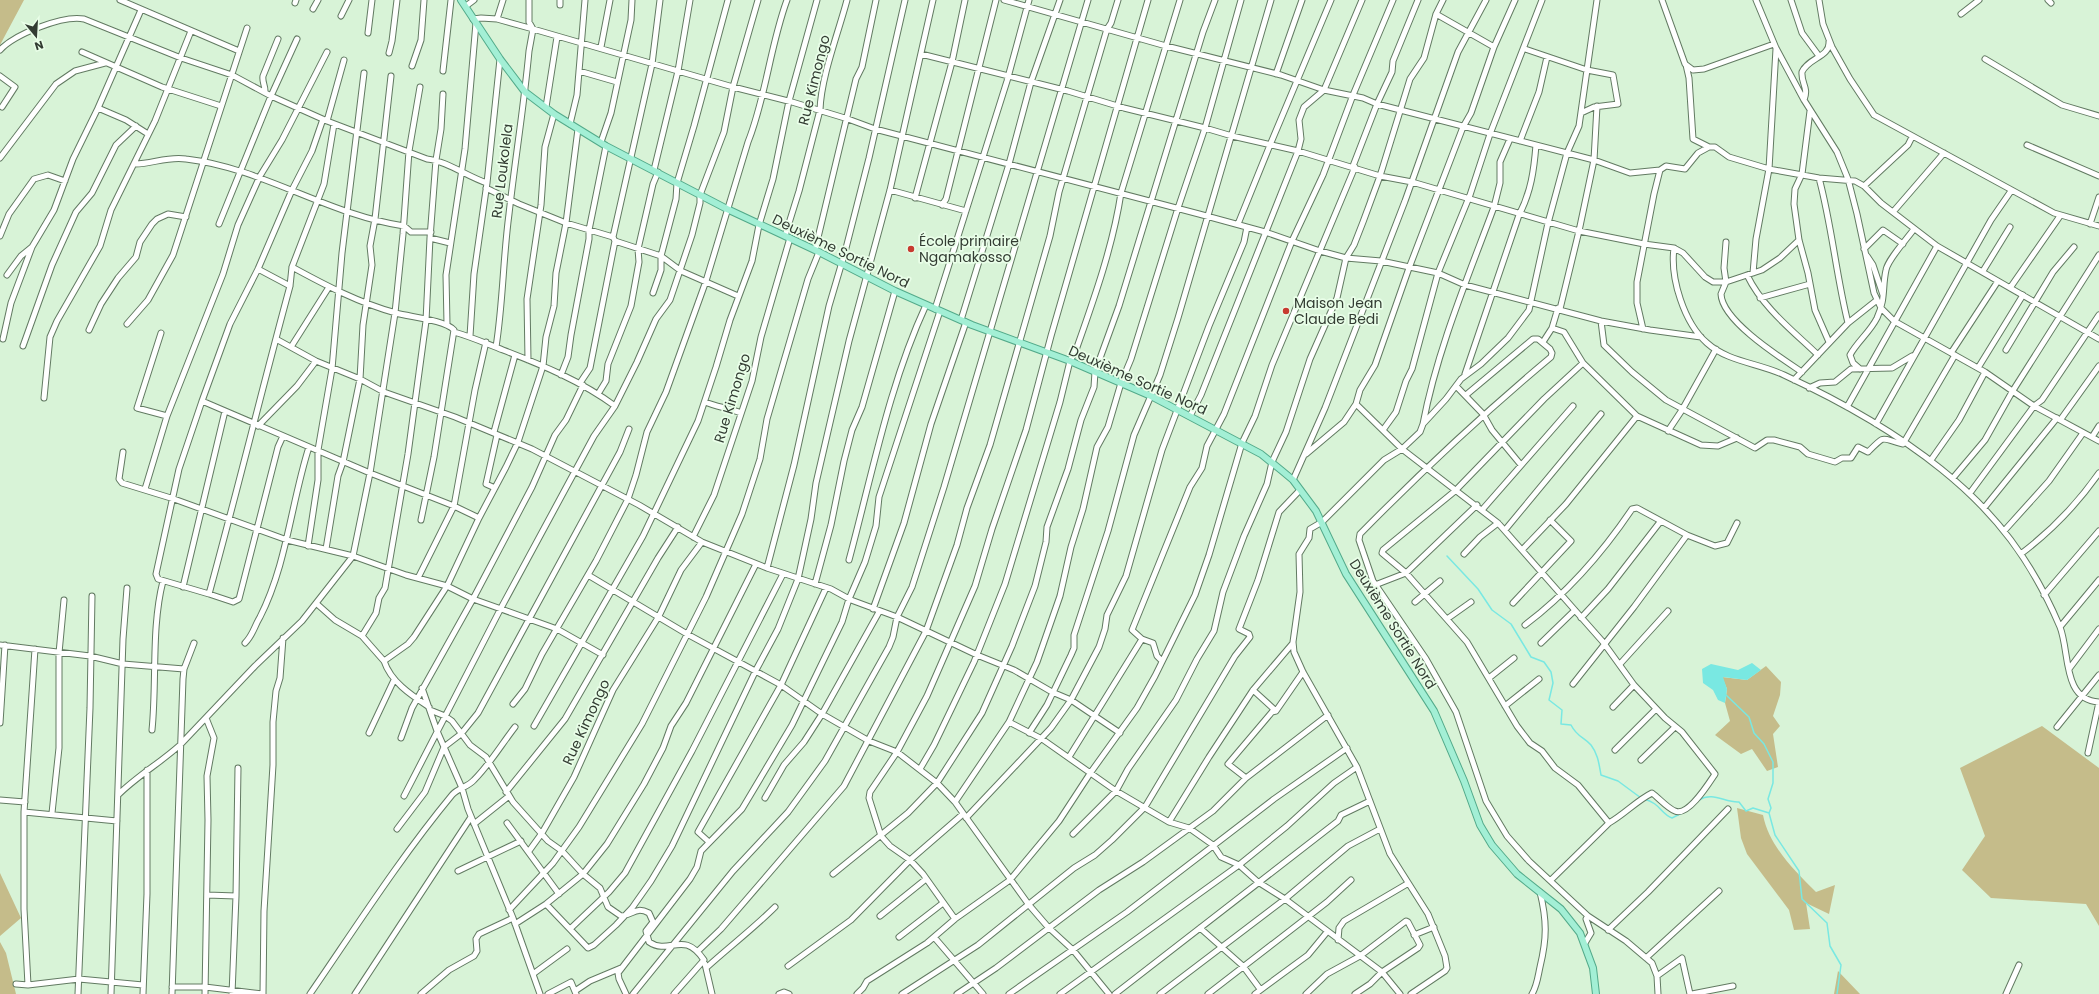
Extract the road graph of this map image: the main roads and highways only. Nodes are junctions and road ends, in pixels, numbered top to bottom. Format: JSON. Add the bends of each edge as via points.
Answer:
{"nodes":[{"id":1,"x":461,"y":0,"type":"edge"},
{"id":2,"x":1596,"y":994,"type":"edge"}],
"edges":[{"from":1,"to":2,"type":"main road","name":"Deuxième Sortie Nord","via":[[500,60],[525,92],[578,129],[727,209],[817,251],[867,278],[989,332],[1070,361],[1151,396],[1242,444],[1272,462],[1293,480],[1322,522],[1354,588],[1434,711],[1480,825],[1504,860],[1568,916],[1585,943],[1593,968]]}]}
